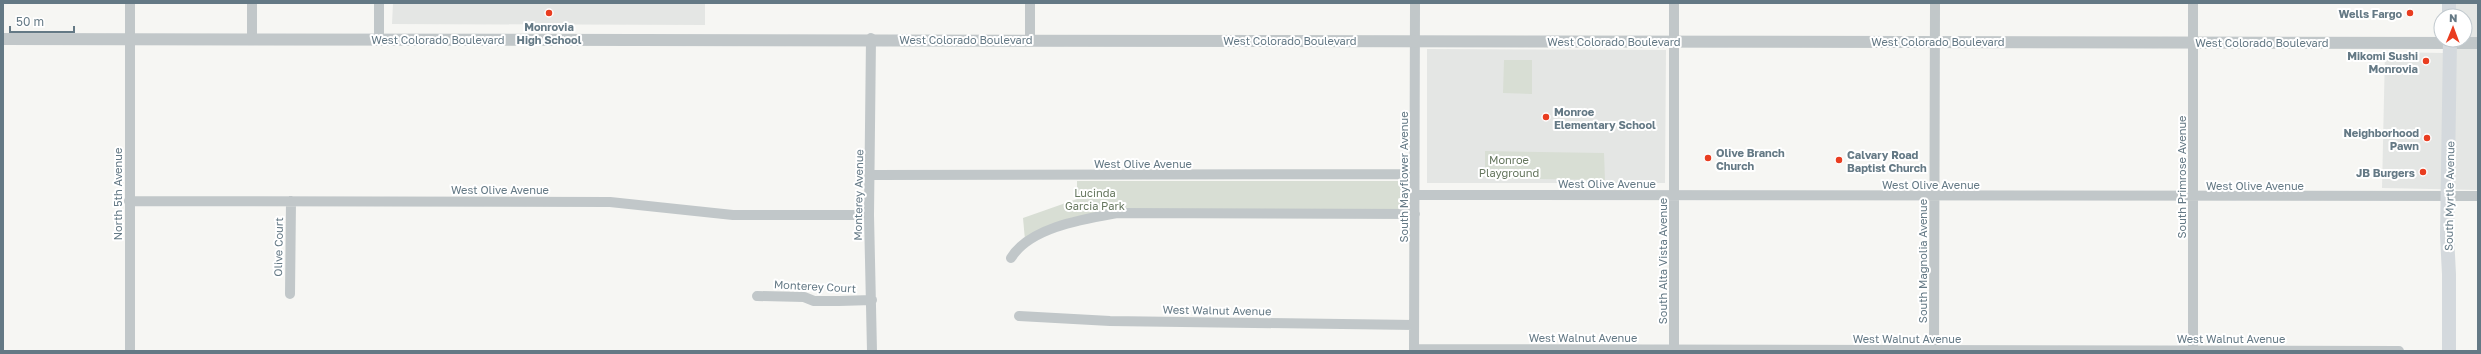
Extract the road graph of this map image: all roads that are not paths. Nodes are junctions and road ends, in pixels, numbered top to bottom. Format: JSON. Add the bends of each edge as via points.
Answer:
{"nodes":[{"id":1,"x":130,"y":3,"type":"edge"},
{"id":2,"x":252,"y":3,"type":"edge"},
{"id":3,"x":380,"y":3,"type":"edge"},
{"id":4,"x":1030,"y":3,"type":"edge"},
{"id":5,"x":1415,"y":3,"type":"edge"},
{"id":6,"x":1674,"y":3,"type":"edge"},
{"id":7,"x":1935,"y":3,"type":"edge"},
{"id":8,"x":2193,"y":3,"type":"edge"},
{"id":9,"x":130,"y":38,"type":"junction"},
{"id":10,"x":252,"y":38,"type":"junction"},
{"id":11,"x":379,"y":38,"type":"junction"},
{"id":12,"x":871,"y":38,"type":"junction"},
{"id":13,"x":3,"y":39,"type":"edge"},
{"id":14,"x":1030,"y":40,"type":"junction"},
{"id":15,"x":1414,"y":40,"type":"junction"},
{"id":16,"x":1674,"y":41,"type":"junction"},
{"id":17,"x":1935,"y":41,"type":"junction"},
{"id":18,"x":2433,"y":41,"type":"edge"},
{"id":19,"x":2193,"y":42,"type":"junction"},
{"id":20,"x":2450,"y":48,"type":"edge"},
{"id":21,"x":1414,"y":174,"type":"junction"},
{"id":22,"x":871,"y":175,"type":"junction"},
{"id":23,"x":1414,"y":195,"type":"junction"},
{"id":24,"x":1673,"y":195,"type":"junction"},
{"id":25,"x":2447,"y":195,"type":"junction"},
{"id":26,"x":1934,"y":196,"type":"junction"},
{"id":27,"x":2192,"y":196,"type":"junction"},
{"id":28,"x":2478,"y":196,"type":"edge"},
{"id":29,"x":129,"y":201,"type":"junction"},
{"id":30,"x":291,"y":201,"type":"junction"},
{"id":31,"x":1414,"y":214,"type":"junction"},
{"id":32,"x":869,"y":215,"type":"junction"},
{"id":33,"x":1012,"y":258,"type":"dead end"},
{"id":34,"x":290,"y":294,"type":"dead end"},
{"id":35,"x":757,"y":296,"type":"dead end"},
{"id":36,"x":872,"y":300,"type":"junction"},
{"id":37,"x":1019,"y":316,"type":"dead end"},
{"id":38,"x":1414,"y":325,"type":"junction"},
{"id":39,"x":1414,"y":350,"type":"edge"},
{"id":40,"x":1674,"y":350,"type":"edge"},
{"id":41,"x":130,"y":351,"type":"edge"},
{"id":42,"x":872,"y":351,"type":"edge"},
{"id":43,"x":1934,"y":351,"type":"edge"},
{"id":44,"x":2193,"y":351,"type":"edge"},
{"id":45,"x":2399,"y":351,"type":"edge"},
{"id":46,"x":2449,"y":351,"type":"edge"}],
"edges":[{"from":1,"to":9,"type":"street","name":"North 5th Avenue"},
{"from":2,"to":10,"type":"street"},
{"from":3,"to":11,"type":"street"},
{"from":4,"to":14,"type":"street"},
{"from":5,"to":15,"type":"street","name":"South Mayflower Avenue"},
{"from":6,"to":16,"type":"street","name":"South Alta Vista Avenue"},
{"from":7,"to":17,"type":"street","name":"South Magnolia Avenue"},
{"from":8,"to":19,"type":"street","name":"South Primrose Avenue"},
{"from":9,"to":10,"type":"street","name":"West Colorado Boulevard"},
{"from":9,"to":13,"type":"street","name":"West Colorado Boulevard"},
{"from":9,"to":29,"type":"street","name":"North 5th Avenue"},
{"from":10,"to":11,"type":"street","name":"West Colorado Boulevard"},
{"from":11,"to":12,"type":"street","name":"West Colorado Boulevard"},
{"from":12,"to":14,"type":"street","name":"West Colorado Boulevard"},
{"from":12,"to":22,"type":"street","name":"Monterey Avenue"},
{"from":14,"to":15,"type":"street","name":"West Colorado Boulevard"},
{"from":15,"to":16,"type":"street","name":"West Colorado Boulevard"},
{"from":15,"to":21,"type":"street","name":"South Mayflower Avenue"},
{"from":16,"to":17,"type":"street","name":"West Colorado Boulevard"},
{"from":16,"to":24,"type":"street","name":"South Alta Vista Avenue","via":[[1676,118]]},
{"from":17,"to":19,"type":"street","name":"West Colorado Boulevard"},
{"from":17,"to":26,"type":"street","name":"South Magnolia Avenue"},
{"from":18,"to":19,"type":"street","name":"West Colorado Boulevard"},
{"from":19,"to":27,"type":"street","name":"South Primrose Avenue"},
{"from":20,"to":25,"type":"main road","name":"South Myrtle Avenue"},
{"from":21,"to":22,"type":"street","name":"West Olive Avenue"},
{"from":21,"to":23,"type":"street","name":"South Mayflower Avenue"},
{"from":22,"to":32,"type":"street","name":"Monterey Avenue"},
{"from":23,"to":24,"type":"street","name":"West Olive Avenue"},
{"from":23,"to":31,"type":"street","name":"South Mayflower Avenue"},
{"from":24,"to":26,"type":"street","name":"West Olive Avenue"},
{"from":24,"to":40,"type":"street","name":"South Alta Vista Avenue"},
{"from":25,"to":27,"type":"street","name":"West Olive Avenue"},
{"from":25,"to":28,"type":"street","name":"West Olive Avenue"},
{"from":25,"to":46,"type":"main road","name":"South Myrtle Avenue"},
{"from":26,"to":27,"type":"street","name":"West Olive Avenue"},
{"from":26,"to":43,"type":"street","name":"South Magnolia Avenue"},
{"from":27,"to":44,"type":"street","name":"South Primrose Avenue"},
{"from":29,"to":30,"type":"street","name":"West Olive Avenue"},
{"from":29,"to":41,"type":"street","name":"North 5th Avenue"},
{"from":30,"to":32,"type":"street","name":"West Olive Avenue","via":[[610,202],[639,203],[733,215]]},
{"from":30,"to":34,"type":"street","name":"Olive Court"},
{"from":31,"to":33,"type":"street","via":[[1118,213],[1070,223],[1050,231],[1018,247]]},
{"from":31,"to":38,"type":"street","name":"South Mayflower Avenue"},
{"from":32,"to":36,"type":"street","name":"Monterey Avenue"},
{"from":35,"to":36,"type":"street","name":"Monterey Court","via":[[804,297],[814,301]]},
{"from":36,"to":42,"type":"street","name":"Monterey Avenue"},
{"from":37,"to":38,"type":"street","name":"West Walnut Avenue"},
{"from":38,"to":39,"type":"street","name":"South Mayflower Avenue"},
{"from":39,"to":40,"type":"street","name":"West Walnut Avenue"},
{"from":40,"to":43,"type":"street","name":"West Walnut Avenue"},
{"from":43,"to":44,"type":"street","name":"West Walnut Avenue"},
{"from":44,"to":45,"type":"street","name":"West Walnut Avenue"}]}
